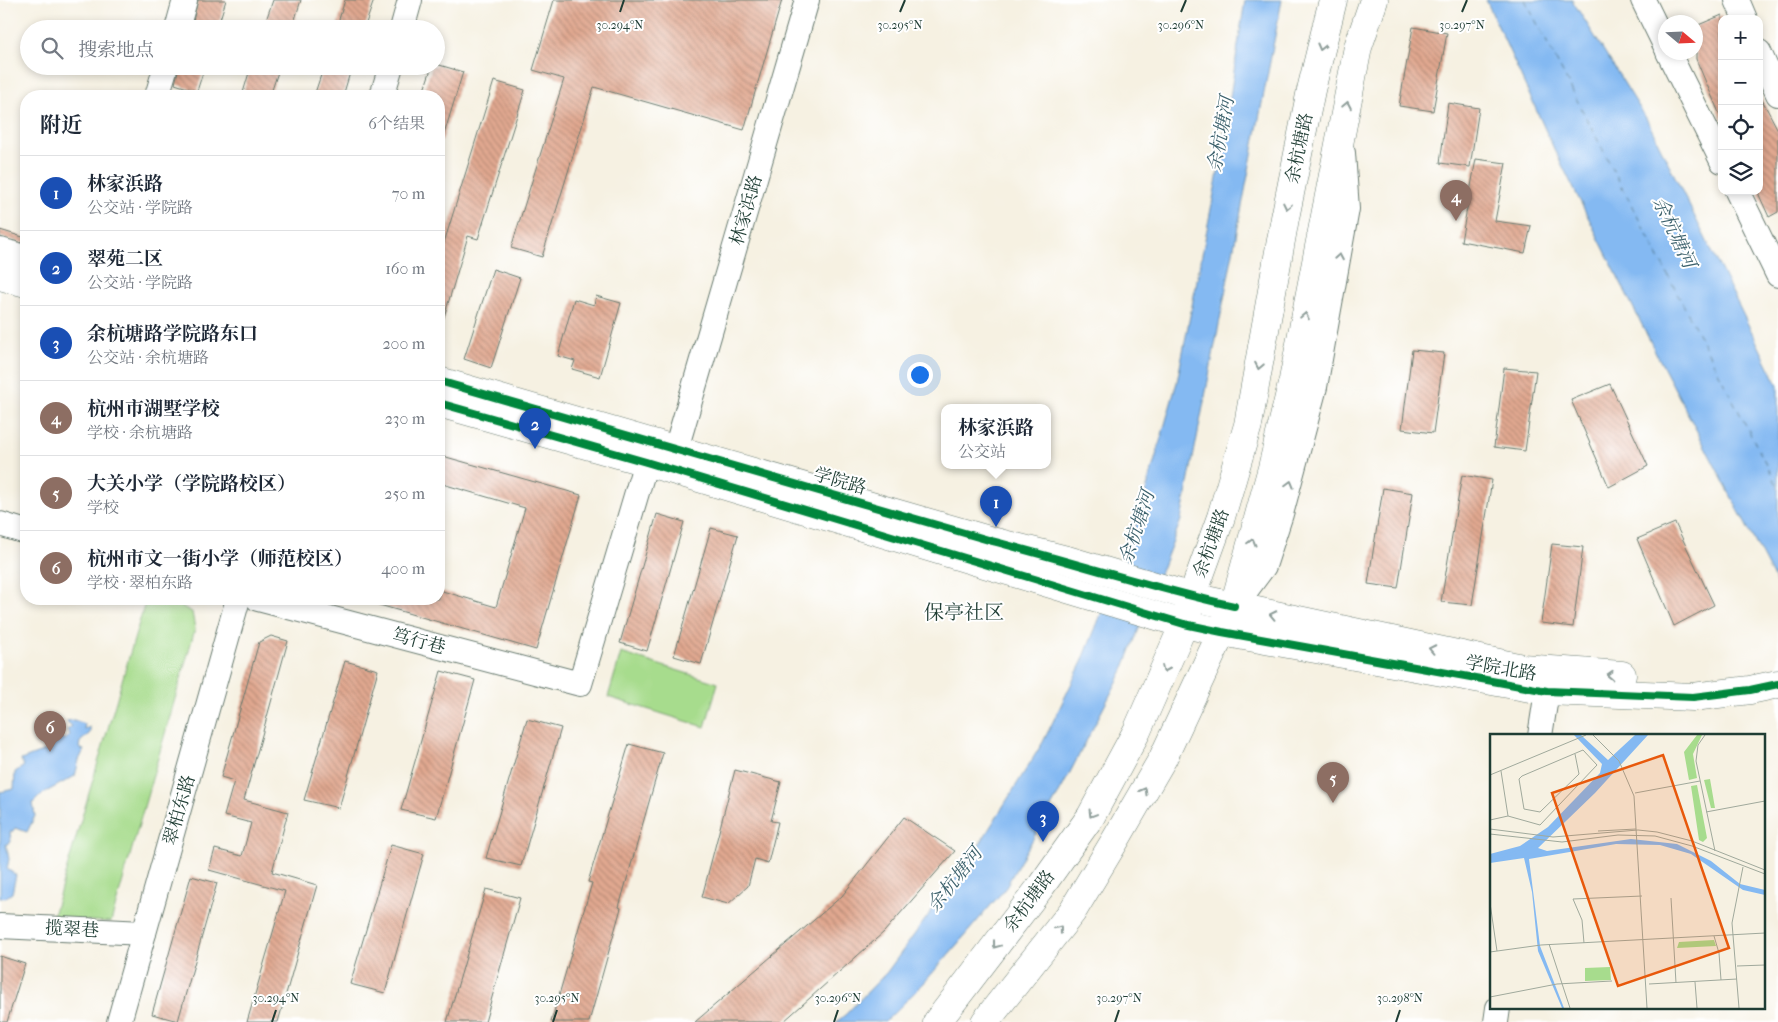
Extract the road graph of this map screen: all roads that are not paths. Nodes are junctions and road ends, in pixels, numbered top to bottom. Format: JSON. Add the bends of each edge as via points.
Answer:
{"nodes":[{"id":1,"x":185,"y":0,"type":"edge"},
{"id":2,"x":410,"y":0,"type":"edge"},
{"id":3,"x":807,"y":0,"type":"edge"},
{"id":4,"x":1333,"y":0,"type":"edge"},
{"id":5,"x":1374,"y":0,"type":"edge"},
{"id":6,"x":1643,"y":0,"type":"edge"},
{"id":7,"x":1736,"y":0,"type":"edge"},
{"id":8,"x":1743,"y":15,"type":"edge"},
{"id":9,"x":179,"y":20,"type":"edge"},
{"id":10,"x":404,"y":20,"type":"edge"},
{"id":11,"x":1658,"y":31,"type":"edge"},
{"id":12,"x":1672,"y":60,"type":"edge"},
{"id":13,"x":1763,"y":60,"type":"edge"},
{"id":14,"x":163,"y":75,"type":"edge"},
{"id":15,"x":388,"y":75,"type":"edge"},
{"id":16,"x":159,"y":90,"type":"edge"},
{"id":17,"x":384,"y":90,"type":"edge"},
{"id":18,"x":1778,"y":94,"type":"edge"},
{"id":19,"x":1718,"y":153,"type":"edge"},
{"id":20,"x":1739,"y":195,"type":"edge"},
{"id":21,"x":0,"y":252,"type":"edge"},
{"id":22,"x":20,"y":258,"type":"edge"},
{"id":23,"x":0,"y":276,"type":"edge"},
{"id":24,"x":1778,"y":276,"type":"edge"},
{"id":25,"x":20,"y":281,"type":"edge"},
{"id":26,"x":445,"y":383,"type":"edge"},
{"id":27,"x":445,"y":405,"type":"edge"},
{"id":28,"x":676,"y":449,"type":"junction"},
{"id":29,"x":646,"y":462,"type":"junction"},
{"id":30,"x":0,"y":524,"type":"edge"},
{"id":31,"x":20,"y":530,"type":"edge"},
{"id":32,"x":1192,"y":597,"type":"junction"},
{"id":33,"x":236,"y":605,"type":"edge"},
{"id":34,"x":281,"y":605,"type":"edge"},
{"id":35,"x":1234,"y":606,"type":"junction"},
{"id":36,"x":1184,"y":624,"type":"junction"},
{"id":37,"x":1222,"y":632,"type":"junction"},
{"id":38,"x":1778,"y":666,"type":"edge"},
{"id":39,"x":1748,"y":682,"type":"junction"},
{"id":40,"x":1778,"y":684,"type":"edge"},
{"id":41,"x":1547,"y":691,"type":"junction"},
{"id":42,"x":1540,"y":734,"type":"edge"},
{"id":43,"x":0,"y":926,"type":"edge"},
{"id":44,"x":144,"y":933,"type":"junction"},
{"id":45,"x":119,"y":1022,"type":"edge"},
{"id":46,"x":937,"y":1022,"type":"edge"},
{"id":47,"x":985,"y":1022,"type":"edge"}],
"edges":[{"from":1,"to":9,"type":"street"},
{"from":2,"to":10,"type":"street"},
{"from":3,"to":28,"type":"street","name":"林家浜路"},
{"from":4,"to":32,"type":"main road","name":"余杭塘路","one_way":true,"via":[[1286,208],[1248,425],[1222,517]]},
{"from":35,"to":5,"type":"main road","name":"余杭塘路","one_way":true,"via":[[1291,389],[1358,48]]},
{"from":6,"to":11,"type":"street"},
{"from":7,"to":8,"type":"street"},
{"from":12,"to":19,"type":"street"},
{"from":13,"to":18,"type":"street"},
{"from":14,"to":16,"type":"street"},
{"from":15,"to":17,"type":"street"},
{"from":20,"to":24,"type":"street"},
{"from":21,"to":22,"type":"main road"},
{"from":23,"to":25,"type":"main road"},
{"from":26,"to":28,"type":"main road","name":"学院路"},
{"from":27,"to":29,"type":"main road"},
{"from":28,"to":32,"type":"main road","name":"学院路"},
{"from":29,"to":34,"type":"street","name":"笃行巷","via":[[580,684]]},
{"from":29,"to":36,"type":"main road"},
{"from":30,"to":31,"type":"street"},
{"from":32,"to":35,"type":"main road","name":"学院路"},
{"from":32,"to":36,"type":"main road","name":"余杭塘路"},
{"from":33,"to":44,"type":"street","name":"翠柏东路"},
{"from":35,"to":37,"type":"main road","name":"余杭塘路"},
{"from":39,"to":35,"type":"main road","name":"学院北路","one_way":true,"via":[[1522,668]]},
{"from":36,"to":37,"type":"main road"},
{"from":36,"to":46,"type":"main road","name":"余杭塘路","one_way":true,"via":[[1137,732],[1090,816],[1039,889]]},
{"from":37,"to":41,"type":"main road","name":"学院北路"},
{"from":47,"to":37,"type":"main road","name":"余杭塘路","one_way":true,"via":[[1077,904],[1163,758]]},
{"from":38,"to":39,"type":"main road","name":"学院北路"},
{"from":39,"to":40,"type":"main road","name":"学院北路"},
{"from":39,"to":41,"type":"main road","name":"学院北路","via":[[1692,697]]},
{"from":41,"to":42,"type":"street"},
{"from":43,"to":44,"type":"street","name":"揽翠巷"},
{"from":44,"to":45,"type":"street","name":"翠柏东路"}]}
